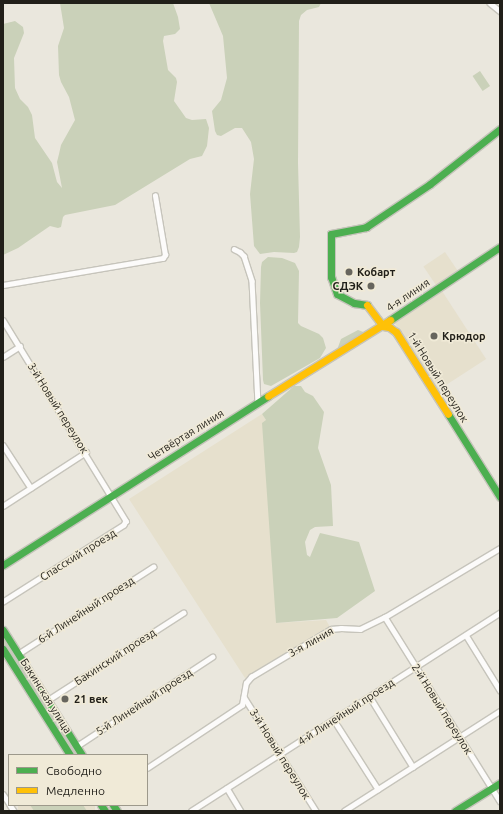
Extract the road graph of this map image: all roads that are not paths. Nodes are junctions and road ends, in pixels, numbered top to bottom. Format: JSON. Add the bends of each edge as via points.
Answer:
{"nodes":[{"id":1,"x":490,"y":3,"type":"edge"},
{"id":2,"x":500,"y":11,"type":"edge"},
{"id":3,"x":500,"y":129,"type":"edge"},
{"id":4,"x":155,"y":196,"type":"dead end"},
{"id":5,"x":500,"y":247,"type":"edge"},
{"id":6,"x":234,"y":249,"type":"dead end"},
{"id":7,"x":3,"y":285,"type":"edge"},
{"id":8,"x":3,"y":320,"type":"edge"},
{"id":9,"x":382,"y":326,"type":"junction"},
{"id":10,"x":20,"y":346,"type":"junction"},
{"id":11,"x":3,"y":357,"type":"edge"},
{"id":12,"x":258,"y":403,"type":"junction"},
{"id":13,"x":3,"y":446,"type":"edge"},
{"id":14,"x":86,"y":452,"type":"junction"},
{"id":15,"x":31,"y":488,"type":"junction"},
{"id":16,"x":111,"y":496,"type":"junction"},
{"id":17,"x":500,"y":497,"type":"edge"},
{"id":18,"x":3,"y":506,"type":"edge"},
{"id":19,"x":500,"y":548,"type":"edge"},
{"id":20,"x":3,"y":565,"type":"edge"},
{"id":21,"x":153,"y":567,"type":"dead end"},
{"id":22,"x":3,"y":602,"type":"edge"},
{"id":23,"x":183,"y":613,"type":"dead end"},
{"id":24,"x":500,"y":613,"type":"edge"},
{"id":25,"x":384,"y":617,"type":"junction"},
{"id":26,"x":3,"y":630,"type":"edge"},
{"id":27,"x":466,"y":635,"type":"junction"},
{"id":28,"x":3,"y":649,"type":"edge"},
{"id":29,"x":18,"y":654,"type":"junction"},
{"id":30,"x":212,"y":657,"type":"dead end"},
{"id":31,"x":416,"y":667,"type":"junction"},
{"id":32,"x":500,"y":690,"type":"edge"},
{"id":33,"x":244,"y":697,"type":"junction"},
{"id":34,"x":370,"y":697,"type":"junction"},
{"id":35,"x":48,"y":700,"type":"junction"},
{"id":36,"x":500,"y":711,"type":"edge"},
{"id":37,"x":334,"y":720,"type":"junction"},
{"id":38,"x":62,"y":722,"type":"junction"},
{"id":39,"x":53,"y":728,"type":"junction"},
{"id":40,"x":460,"y":737,"type":"junction"},
{"id":41,"x":77,"y":746,"type":"junction"},
{"id":42,"x":69,"y":754,"type":"edge"},
{"id":43,"x":81,"y":754,"type":"edge"},
{"id":44,"x":280,"y":754,"type":"junction"},
{"id":45,"x":413,"y":766,"type":"junction"},
{"id":46,"x":148,"y":767,"type":"edge"},
{"id":47,"x":500,"y":783,"type":"edge"},
{"id":48,"x":227,"y":788,"type":"junction"},
{"id":49,"x":492,"y":788,"type":"junction"},
{"id":50,"x":378,"y":789,"type":"junction"},
{"id":51,"x":500,"y":801,"type":"edge"},
{"id":52,"x":193,"y":811,"type":"edge"},
{"id":53,"x":241,"y":811,"type":"edge"},
{"id":54,"x":316,"y":811,"type":"edge"},
{"id":55,"x":344,"y":811,"type":"edge"},
{"id":56,"x":455,"y":811,"type":"edge"}],
"edges":[{"from":1,"to":2,"type":"street"},
{"from":3,"to":9,"type":"street","name":"1-й Новый переулок","via":[[430,184],[366,227],[331,234],[331,277],[337,294],[354,303],[368,305]]},
{"from":4,"to":7,"type":"street","via":[[165,257]]},
{"from":5,"to":9,"type":"street","name":"4-я линия"},
{"from":6,"to":12,"type":"street","via":[[244,256],[252,281]]},
{"from":8,"to":10,"type":"street","name":"3-й Новый переулок"},
{"from":9,"to":12,"type":"street","name":"Четвёртая линия"},
{"from":9,"to":17,"type":"street","name":"1-й Новый переулок","via":[[396,332]]},
{"from":10,"to":11,"type":"street"},
{"from":10,"to":14,"type":"street","name":"3-й Новый переулок"},
{"from":12,"to":16,"type":"street","name":"Четвёртая линия"},
{"from":13,"to":15,"type":"street"},
{"from":14,"to":15,"type":"street"},
{"from":14,"to":16,"type":"street","name":"3-й Новый переулок"},
{"from":15,"to":18,"type":"street"},
{"from":16,"to":20,"type":"street","name":"Четвёртая линия"},
{"from":16,"to":22,"type":"street","name":"Спасский проезд","via":[[125,517],[124,525]]},
{"from":19,"to":25,"type":"street","name":"3-я линия"},
{"from":21,"to":29,"type":"street","name":"6-й Линейный проезд"},
{"from":23,"to":35,"type":"street","name":"Бакинский проезд"},
{"from":24,"to":27,"type":"street","name":"4-й Линейный проезд"},
{"from":25,"to":31,"type":"street","name":"2-й Новый переулок"},
{"from":25,"to":33,"type":"street","name":"3-я линия","via":[[360,629],[331,629],[251,677],[246,683]]},
{"from":26,"to":29,"type":"street","name":"Бакинская улица"},
{"from":27,"to":31,"type":"street","name":"4-й Линейный проезд"},
{"from":27,"to":32,"type":"street"},
{"from":28,"to":39,"type":"street","name":"Бакинская улица"},
{"from":29,"to":35,"type":"street","name":"Бакинская улица"},
{"from":30,"to":41,"type":"street","name":"5-й Линейный проезд"},
{"from":31,"to":34,"type":"street","name":"4-й Линейный проезд"},
{"from":31,"to":40,"type":"street","name":"2-й Новый переулок"},
{"from":33,"to":44,"type":"street","name":"3-й Новый переулок"},
{"from":33,"to":46,"type":"street","name":"3-я линия","via":[[242,705],[235,711]]},
{"from":34,"to":37,"type":"street","name":"4-й Линейный проезд"},
{"from":34,"to":45,"type":"street"},
{"from":35,"to":38,"type":"street","name":"Бакинская улица"},
{"from":36,"to":40,"type":"street"},
{"from":37,"to":44,"type":"street","name":"4-й Линейный проезд"},
{"from":37,"to":50,"type":"street"},
{"from":38,"to":39,"type":"street"},
{"from":38,"to":41,"type":"street","name":"Бакинская улица"},
{"from":39,"to":42,"type":"street","name":"Бакинская улица"},
{"from":40,"to":45,"type":"street"},
{"from":40,"to":49,"type":"street","name":"2-й Новый переулок"},
{"from":41,"to":43,"type":"street","name":"Бакинская улица"},
{"from":44,"to":48,"type":"street","name":"4-й Линейный проезд"},
{"from":44,"to":54,"type":"street","name":"3-й Новый переулок"},
{"from":45,"to":50,"type":"street"},
{"from":47,"to":49,"type":"street"},
{"from":48,"to":52,"type":"street","name":"4-й Линейный проезд"},
{"from":48,"to":53,"type":"street"},
{"from":49,"to":51,"type":"street","name":"2-й Новый переулок"},
{"from":49,"to":56,"type":"street"},
{"from":50,"to":55,"type":"street"}]}
